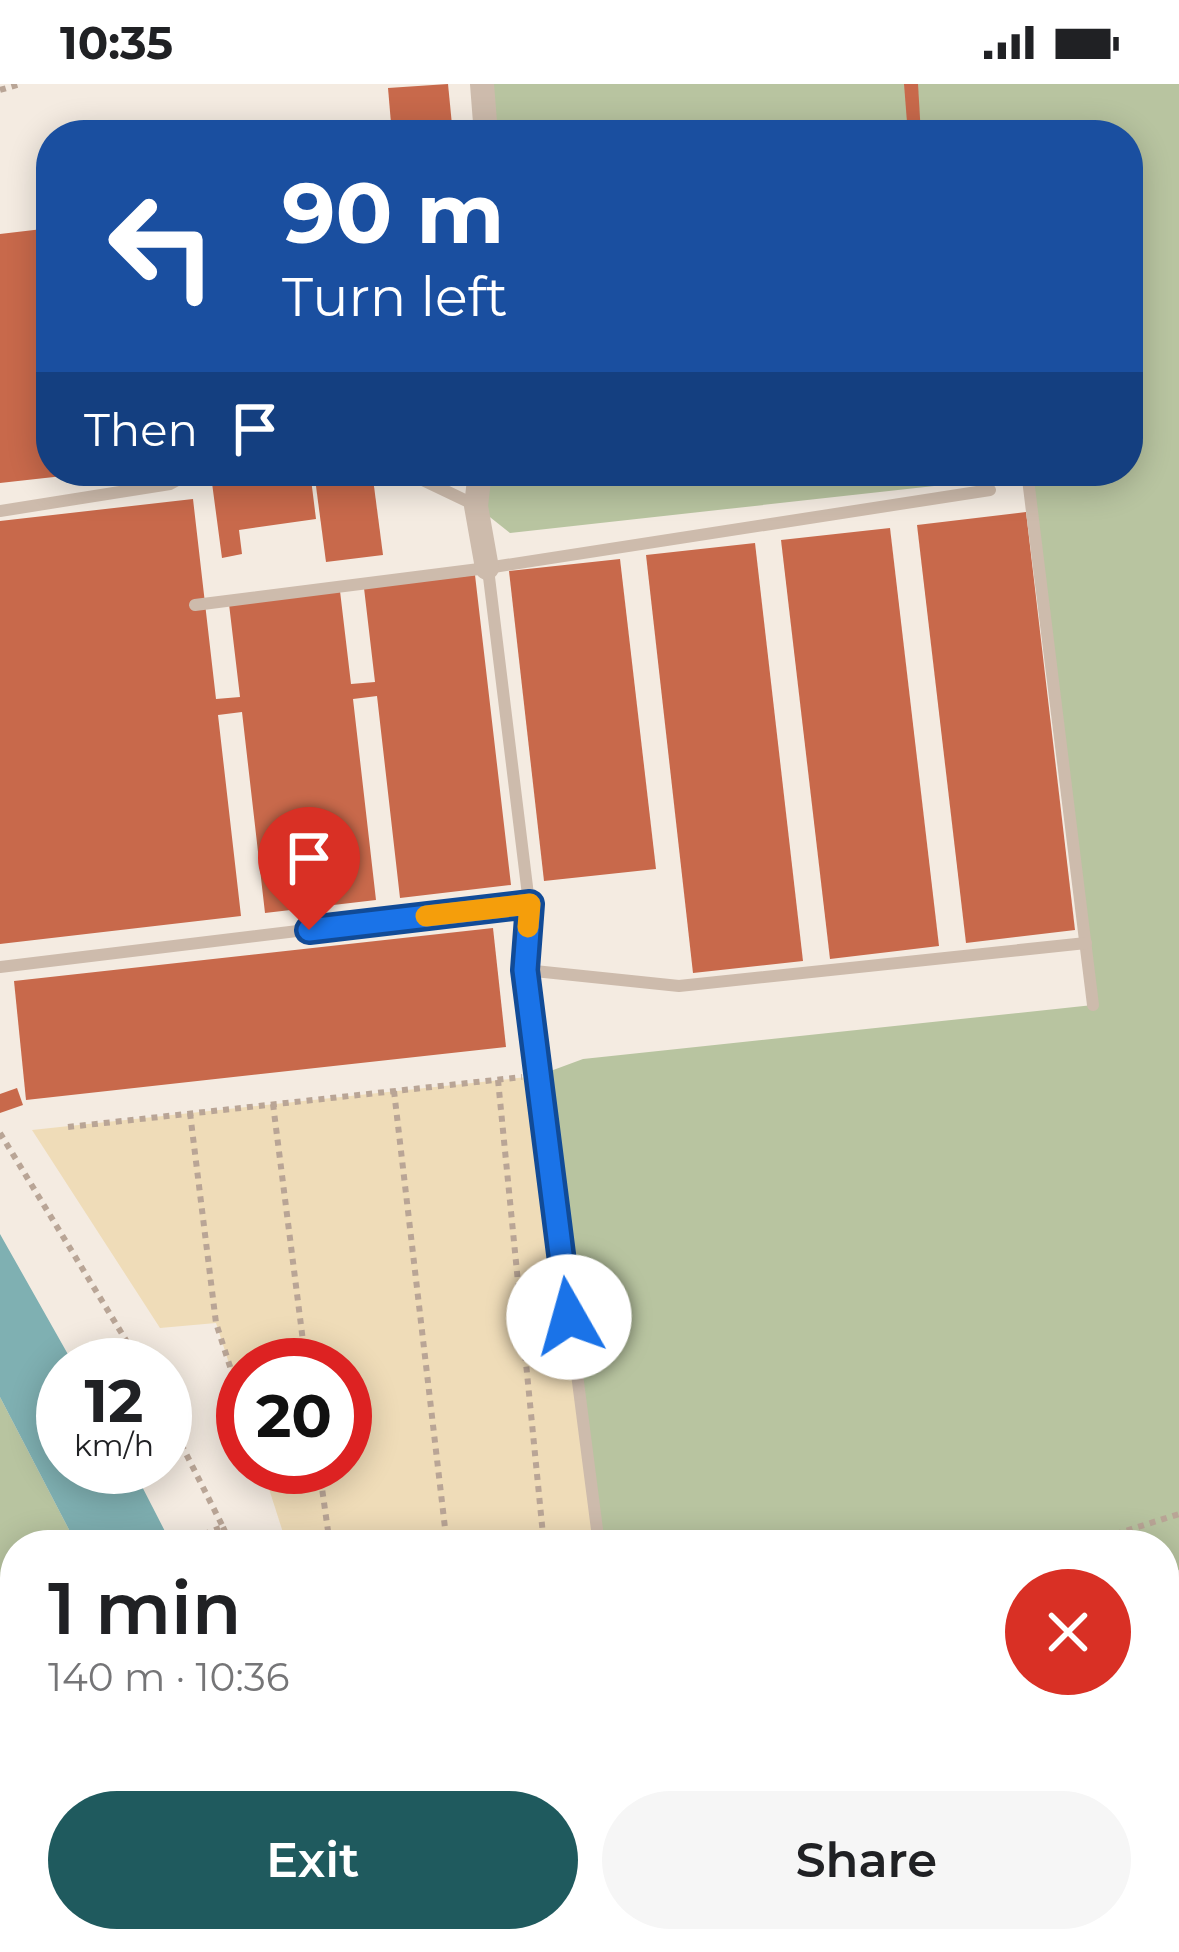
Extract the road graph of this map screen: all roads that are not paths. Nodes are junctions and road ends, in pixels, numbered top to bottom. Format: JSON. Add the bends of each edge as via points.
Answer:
{"nodes":[{"id":1,"x":482,"y":84,"type":"edge"},
{"id":2,"x":485,"y":120,"type":"edge"},
{"id":3,"x":157,"y":486,"type":"edge"},
{"id":4,"x":435,"y":486,"type":"edge"},
{"id":5,"x":478,"y":486,"type":"edge"},
{"id":6,"x":1029,"y":486,"type":"edge"},
{"id":7,"x":989,"y":490,"type":"dead end"},
{"id":8,"x":476,"y":506,"type":"junction"},
{"id":9,"x":0,"y":511,"type":"edge"},
{"id":10,"x":488,"y":568,"type":"junction"},
{"id":11,"x":195,"y":605,"type":"dead end"},
{"id":12,"x":530,"y":904,"type":"junction"},
{"id":13,"x":1086,"y":943,"type":"junction"},
{"id":14,"x":0,"y":967,"type":"edge"},
{"id":15,"x":525,"y":970,"type":"junction"},
{"id":16,"x":1093,"y":1005,"type":"dead end"},
{"id":17,"x":597,"y":1530,"type":"edge"}],
"edges":[{"from":1,"to":2,"type":"street"},
{"from":3,"to":9,"type":"lane"},
{"from":4,"to":8,"type":"lane"},
{"from":5,"to":8,"type":"street"},
{"from":6,"to":13,"type":"lane"},
{"from":7,"to":10,"type":"lane"},
{"from":8,"to":10,"type":"street"},
{"from":10,"to":11,"type":"lane"},
{"from":10,"to":12,"type":"lane"},
{"from":12,"to":14,"type":"lane"},
{"from":12,"to":15,"type":"lane"},
{"from":13,"to":15,"type":"lane","via":[[679,986]]},
{"from":13,"to":16,"type":"lane"},
{"from":15,"to":17,"type":"lane"}]}
